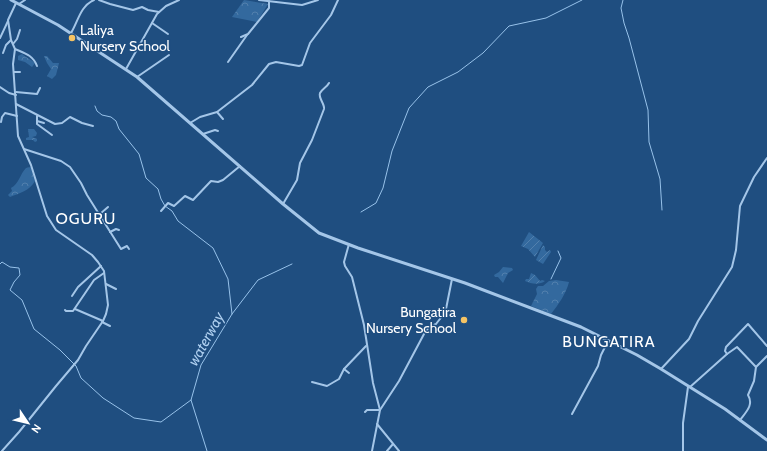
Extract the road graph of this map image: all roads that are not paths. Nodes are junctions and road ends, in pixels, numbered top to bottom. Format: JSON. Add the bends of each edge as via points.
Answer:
{"nodes":[{"id":1,"x":11,"y":0,"type":"edge"},
{"id":2,"x":25,"y":0,"type":"edge"},
{"id":3,"x":94,"y":0,"type":"edge"},
{"id":4,"x":99,"y":0,"type":"edge"},
{"id":5,"x":179,"y":0,"type":"edge"},
{"id":6,"x":259,"y":0,"type":"edge"},
{"id":7,"x":318,"y":0,"type":"edge"},
{"id":8,"x":338,"y":0,"type":"edge"},
{"id":9,"x":269,"y":1,"type":"junction"},
{"id":10,"x":17,"y":4,"type":"junction"},
{"id":11,"x":159,"y":12,"type":"junction"},
{"id":12,"x":8,"y":20,"type":"junction"},
{"id":13,"x":152,"y":23,"type":"junction"},
{"id":14,"x":6,"y":26,"type":"junction"},
{"id":15,"x":10,"y":27,"type":"junction"},
{"id":16,"x":20,"y":30,"type":"dead end"},
{"id":17,"x":71,"y":33,"type":"junction"},
{"id":18,"x":168,"y":34,"type":"dead end"},
{"id":19,"x":248,"y":34,"type":"junction"},
{"id":20,"x":241,"y":37,"type":"dead end"},
{"id":21,"x":0,"y":38,"type":"edge"},
{"id":22,"x":11,"y":40,"type":"junction"},
{"id":23,"x":13,"y":44,"type":"junction"},
{"id":24,"x":15,"y":49,"type":"junction"},
{"id":25,"x":3,"y":53,"type":"dead end"},
{"id":26,"x":169,"y":55,"type":"dead end"},
{"id":27,"x":228,"y":62,"type":"dead end"},
{"id":28,"x":37,"y":66,"type":"dead end"},
{"id":29,"x":126,"y":69,"type":"junction"},
{"id":30,"x":14,"y":72,"type":"junction"},
{"id":31,"x":20,"y":72,"type":"dead end"},
{"id":32,"x":137,"y":76,"type":"junction"},
{"id":33,"x":329,"y":83,"type":"dead end"},
{"id":34,"x":0,"y":87,"type":"edge"},
{"id":35,"x":40,"y":88,"type":"dead end"},
{"id":36,"x":16,"y":94,"type":"junction"},
{"id":37,"x":16,"y":104,"type":"junction"},
{"id":38,"x":217,"y":112,"type":"junction"},
{"id":39,"x":17,"y":116,"type":"junction"},
{"id":40,"x":37,"y":116,"type":"junction"},
{"id":41,"x":223,"y":119,"type":"dead end"},
{"id":42,"x":37,"y":121,"type":"junction"},
{"id":43,"x":1,"y":122,"type":"edge"},
{"id":44,"x":190,"y":123,"type":"junction"},
{"id":45,"x":44,"y":124,"type":"dead end"},
{"id":46,"x":93,"y":126,"type":"dead end"},
{"id":47,"x":218,"y":131,"type":"dead end"},
{"id":48,"x":203,"y":134,"type":"junction"},
{"id":49,"x":52,"y":135,"type":"dead end"},
{"id":50,"x":24,"y":149,"type":"junction"},
{"id":51,"x":767,"y":158,"type":"edge"},
{"id":52,"x":240,"y":166,"type":"junction"},
{"id":53,"x":283,"y":204,"type":"junction"},
{"id":54,"x":108,"y":207,"type":"dead end"},
{"id":55,"x":160,"y":211,"type":"dead end"},
{"id":56,"x":100,"y":214,"type":"junction"},
{"id":57,"x":119,"y":230,"type":"dead end"},
{"id":58,"x":110,"y":232,"type":"junction"},
{"id":59,"x":349,"y":244,"type":"junction"},
{"id":60,"x":129,"y":249,"type":"dead end"},
{"id":61,"x":101,"y":266,"type":"junction"},
{"id":62,"x":104,"y":273,"type":"junction"},
{"id":63,"x":452,"y":279,"type":"junction"},
{"id":64,"x":106,"y":284,"type":"junction"},
{"id":65,"x":116,"y":289,"type":"dead end"},
{"id":66,"x":72,"y":296,"type":"dead end"},
{"id":67,"x":75,"y":309,"type":"junction"},
{"id":68,"x":65,"y":310,"type":"dead end"},
{"id":69,"x":103,"y":321,"type":"junction"},
{"id":70,"x":110,"y":326,"type":"dead end"},
{"id":71,"x":608,"y":341,"type":"junction"},
{"id":72,"x":366,"y":346,"type":"junction"},
{"id":73,"x":767,"y":346,"type":"edge"},
{"id":74,"x":727,"y":354,"type":"junction"},
{"id":75,"x":767,"y":356,"type":"edge"},
{"id":76,"x":756,"y":367,"type":"junction"},
{"id":77,"x":344,"y":369,"type":"junction"},
{"id":78,"x":661,"y":369,"type":"junction"},
{"id":79,"x":349,"y":373,"type":"dead end"},
{"id":80,"x":312,"y":382,"type":"dead end"},
{"id":81,"x":689,"y":387,"type":"junction"},
{"id":82,"x":380,"y":410,"type":"junction"},
{"id":83,"x":365,"y":412,"type":"dead end"},
{"id":84,"x":572,"y":414,"type":"dead end"},
{"id":85,"x":740,"y":420,"type":"junction"},
{"id":86,"x":377,"y":424,"type":"junction"},
{"id":87,"x":767,"y":439,"type":"edge"},
{"id":88,"x":392,"y":444,"type":"junction"},
{"id":89,"x":2,"y":451,"type":"edge"},
{"id":90,"x":372,"y":451,"type":"edge"},
{"id":91,"x":387,"y":451,"type":"edge"},
{"id":92,"x":399,"y":451,"type":"edge"},
{"id":93,"x":683,"y":451,"type":"edge"}],
"edges":[{"from":1,"to":10,"type":"street"},
{"from":2,"to":10,"type":"street"},
{"from":3,"to":17,"type":"street","via":[[82,11]]},
{"from":4,"to":11,"type":"street","via":[[133,10],[142,7]]},
{"from":5,"to":11,"type":"street"},
{"from":6,"to":9,"type":"street"},
{"from":7,"to":9,"type":"street","via":[[302,5]]},
{"from":8,"to":38,"type":"street","via":[[332,15],[310,43],[302,65],[276,62],[269,64],[252,85]]},
{"from":9,"to":19,"type":"street","via":[[268,8]]},
{"from":10,"to":12,"type":"street"},
{"from":10,"to":17,"type":"street"},
{"from":11,"to":13,"type":"street"},
{"from":12,"to":14,"type":"street"},
{"from":12,"to":15,"type":"street"},
{"from":13,"to":18,"type":"street"},
{"from":13,"to":29,"type":"street"},
{"from":14,"to":15,"type":"street"},
{"from":14,"to":21,"type":"street"},
{"from":15,"to":22,"type":"street"},
{"from":16,"to":23,"type":"street"},
{"from":17,"to":29,"type":"street"},
{"from":19,"to":20,"type":"street"},
{"from":19,"to":27,"type":"street"},
{"from":22,"to":23,"type":"street"},
{"from":22,"to":25,"type":"street"},
{"from":23,"to":24,"type":"street"},
{"from":24,"to":28,"type":"street","via":[[27,54]]},
{"from":24,"to":30,"type":"street"},
{"from":26,"to":32,"type":"street"},
{"from":29,"to":32,"type":"street"},
{"from":30,"to":31,"type":"street"},
{"from":30,"to":36,"type":"street"},
{"from":32,"to":44,"type":"street"},
{"from":33,"to":53,"type":"street","via":[[320,94],[324,109],[300,164],[297,180]]},
{"from":34,"to":36,"type":"street"},
{"from":35,"to":36,"type":"street","via":[[37,94]]},
{"from":36,"to":37,"type":"street"},
{"from":37,"to":39,"type":"street"},
{"from":37,"to":40,"type":"street"},
{"from":38,"to":41,"type":"street"},
{"from":38,"to":44,"type":"street"},
{"from":39,"to":43,"type":"street","via":[[5,114]]},
{"from":39,"to":50,"type":"street","via":[[18,136]]},
{"from":40,"to":42,"type":"street"},
{"from":40,"to":46,"type":"street","via":[[55,124],[62,123],[70,117]]},
{"from":42,"to":45,"type":"street"},
{"from":42,"to":49,"type":"street","via":[[37,124]]},
{"from":44,"to":48,"type":"street"},
{"from":47,"to":48,"type":"street"},
{"from":48,"to":52,"type":"street"},
{"from":50,"to":56,"type":"street","via":[[61,161],[70,167]]},
{"from":50,"to":61,"type":"street","via":[[50,222],[56,230],[92,255]]},
{"from":51,"to":78,"type":"street","via":[[754,177],[740,206],[732,267],[689,339]]},
{"from":52,"to":53,"type":"street"},
{"from":52,"to":55,"type":"street","via":[[223,180],[211,181],[193,200],[185,196],[174,206],[168,203]]},
{"from":53,"to":59,"type":"street","via":[[319,233]]},
{"from":54,"to":56,"type":"street"},
{"from":56,"to":58,"type":"street"},
{"from":57,"to":58,"type":"street"},
{"from":58,"to":60,"type":"street","via":[[120,249],[127,246]]},
{"from":59,"to":63,"type":"street"},
{"from":59,"to":72,"type":"street","via":[[344,262],[352,277],[364,325]]},
{"from":61,"to":62,"type":"street"},
{"from":61,"to":66,"type":"street"},
{"from":62,"to":64,"type":"street"},
{"from":62,"to":67,"type":"street","via":[[95,279]]},
{"from":63,"to":71,"type":"street","via":[[565,321]]},
{"from":63,"to":82,"type":"street","via":[[443,315],[424,334]]},
{"from":64,"to":65,"type":"street"},
{"from":64,"to":69,"type":"street","via":[[108,305]]},
{"from":67,"to":68,"type":"street"},
{"from":67,"to":69,"type":"street"},
{"from":69,"to":70,"type":"street"},
{"from":69,"to":89,"type":"street","via":[[78,360]]},
{"from":71,"to":78,"type":"street"},
{"from":71,"to":84,"type":"street","via":[[598,366]]},
{"from":72,"to":77,"type":"street"},
{"from":72,"to":82,"type":"street"},
{"from":73,"to":74,"type":"street","via":[[748,324],[726,347]]},
{"from":74,"to":76,"type":"street","via":[[738,348]]},
{"from":74,"to":81,"type":"street"},
{"from":75,"to":76,"type":"street"},
{"from":76,"to":85,"type":"street","via":[[748,395],[750,407]]},
{"from":77,"to":79,"type":"street"},
{"from":77,"to":80,"type":"street","via":[[339,379],[327,386]]},
{"from":78,"to":81,"type":"street"},
{"from":81,"to":85,"type":"street"},
{"from":81,"to":93,"type":"street","via":[[683,423]]},
{"from":82,"to":83,"type":"street"},
{"from":82,"to":86,"type":"street"},
{"from":85,"to":87,"type":"street"},
{"from":86,"to":88,"type":"street"},
{"from":86,"to":90,"type":"street"},
{"from":88,"to":91,"type":"street"},
{"from":88,"to":92,"type":"street"}]}
